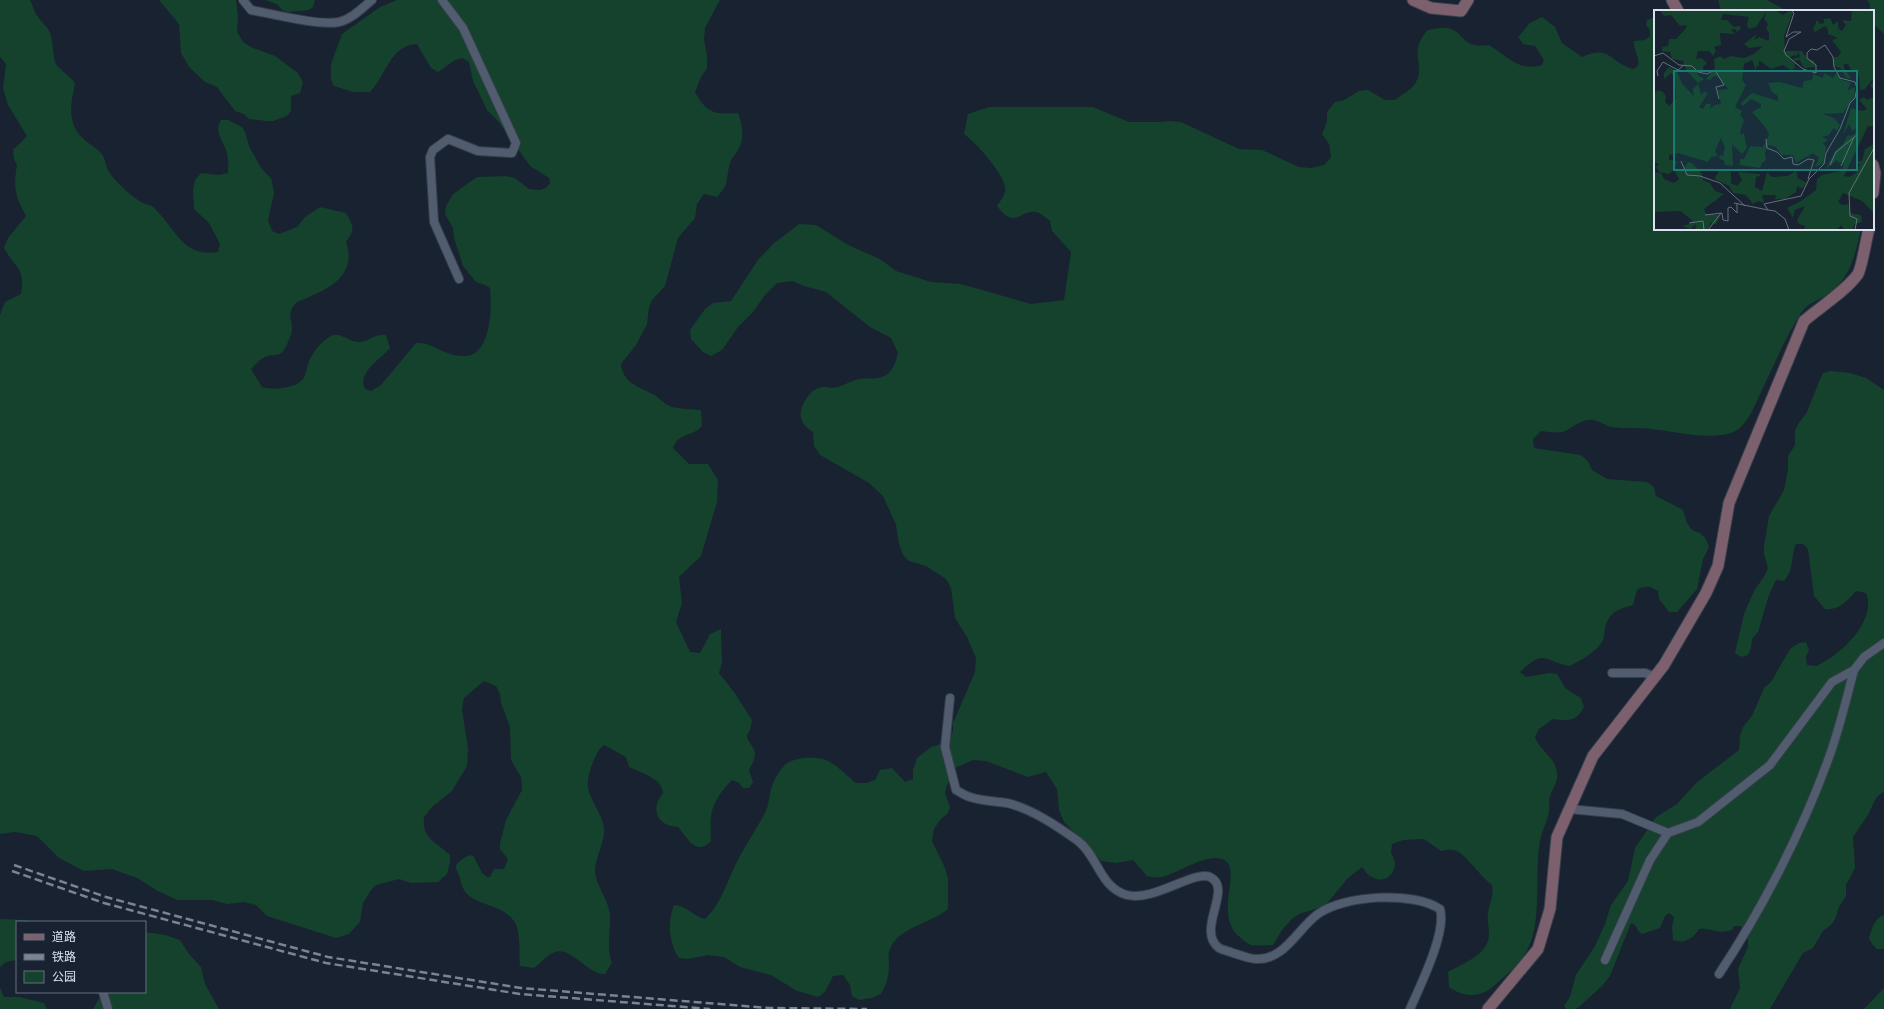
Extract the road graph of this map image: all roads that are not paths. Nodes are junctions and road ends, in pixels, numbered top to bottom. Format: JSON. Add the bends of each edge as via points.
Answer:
{"nodes":[{"id":1,"x":243,"y":0,"type":"edge"},
{"id":2,"x":372,"y":0,"type":"edge"},
{"id":3,"x":442,"y":0,"type":"edge"},
{"id":4,"x":1413,"y":0,"type":"edge"},
{"id":5,"x":1468,"y":0,"type":"edge"},
{"id":6,"x":1672,"y":0,"type":"edge"},
{"id":7,"x":1677,"y":10,"type":"edge"},
{"id":8,"x":1874,"y":169,"type":"edge"},
{"id":9,"x":1874,"y":183,"type":"edge"},
{"id":10,"x":1869,"y":230,"type":"edge"},
{"id":11,"x":459,"y":279,"type":"dead end"},
{"id":12,"x":1884,"y":643,"type":"edge"},
{"id":13,"x":1854,"y":670,"type":"junction"},
{"id":14,"x":1612,"y":673,"type":"dead end"},
{"id":15,"x":1655,"y":677,"type":"junction"},
{"id":16,"x":950,"y":698,"type":"dead end"},
{"id":17,"x":1569,"y":809,"type":"junction"},
{"id":18,"x":1668,"y":833,"type":"junction"},
{"id":19,"x":1605,"y":960,"type":"dead end"},
{"id":20,"x":1719,"y":974,"type":"dead end"},
{"id":21,"x":103,"y":993,"type":"edge"},
{"id":22,"x":108,"y":1009,"type":"edge"},
{"id":23,"x":1410,"y":1009,"type":"edge"},
{"id":24,"x":1488,"y":1009,"type":"edge"}],
"edges":[{"from":1,"to":2,"type":"street","via":[[251,10],[323,22],[339,22]]},
{"from":3,"to":11,"type":"street","via":[[463,28],[516,143],[512,153],[478,152],[448,139],[433,150],[430,157],[434,222]]},
{"from":4,"to":5,"type":"street","via":[[1431,8],[1461,11]]},
{"from":6,"to":7,"type":"street"},
{"from":8,"to":9,"type":"street"},
{"from":10,"to":15,"type":"street","via":[[1858,273],[1844,289],[1804,321],[1729,503],[1718,566],[1684,634]]},
{"from":12,"to":13,"type":"street","via":[[1864,657]]},
{"from":13,"to":18,"type":"street","via":[[1832,682],[1770,765],[1698,822]]},
{"from":13,"to":20,"type":"street","via":[[1829,759],[1814,794],[1778,873]]},
{"from":14,"to":15,"type":"street","via":[[1645,673]]},
{"from":15,"to":17,"type":"street","via":[[1593,756]]},
{"from":16,"to":23,"type":"street","via":[[945,747],[956,790],[970,797],[1022,808],[1053,824],[1080,842],[1108,884],[1128,896],[1157,892],[1197,877],[1208,876],[1216,880],[1219,889],[1210,927],[1212,939],[1219,948],[1256,960],[1270,958],[1283,950],[1307,922],[1319,913],[1354,901],[1377,896],[1433,904],[1440,909],[1443,917],[1433,953]]},
{"from":17,"to":18,"type":"street","via":[[1622,814]]},
{"from":17,"to":24,"type":"street","via":[[1557,837],[1550,909],[1538,949]]},
{"from":18,"to":19,"type":"street","via":[[1650,860]]},
{"from":21,"to":22,"type":"street"}]}
